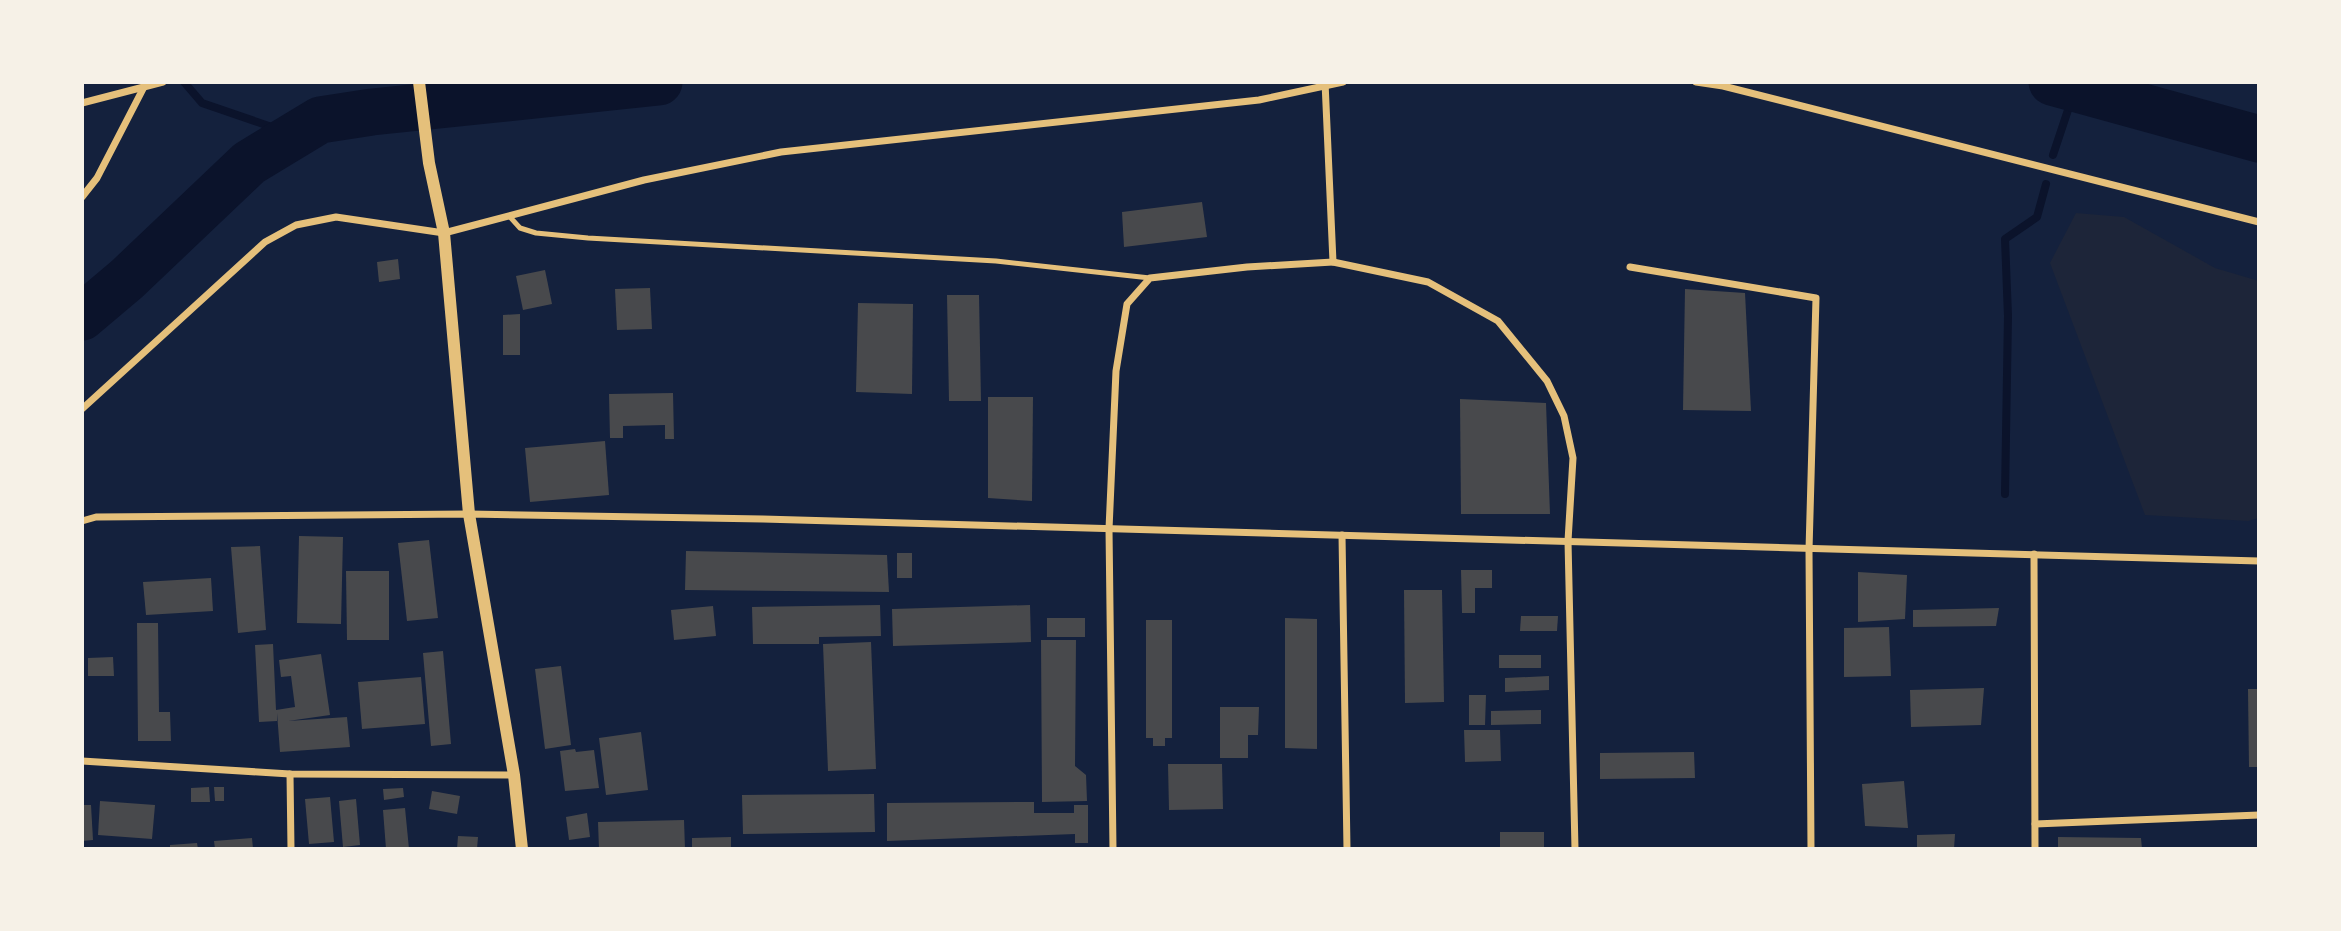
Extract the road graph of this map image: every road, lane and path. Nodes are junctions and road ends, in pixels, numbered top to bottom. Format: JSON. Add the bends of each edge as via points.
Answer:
{"nodes":[{"id":1,"x":163,"y":82,"type":"edge"},
{"id":2,"x":419,"y":82,"type":"edge"},
{"id":3,"x":1343,"y":82,"type":"edge"},
{"id":4,"x":1696,"y":82,"type":"edge"},
{"id":5,"x":1325,"y":84,"type":"edge"},
{"id":6,"x":144,"y":87,"type":"junction"},
{"id":7,"x":82,"y":103,"type":"edge"},
{"id":8,"x":82,"y":197,"type":"edge"},
{"id":9,"x":509,"y":216,"type":"junction"},
{"id":10,"x":2259,"y":222,"type":"edge"},
{"id":11,"x":444,"y":233,"type":"junction"},
{"id":12,"x":1333,"y":262,"type":"junction"},
{"id":13,"x":1630,"y":267,"type":"dead end"},
{"id":14,"x":1150,"y":278,"type":"junction"},
{"id":15,"x":82,"y":409,"type":"edge"},
{"id":16,"x":469,"y":514,"type":"junction"},
{"id":17,"x":82,"y":521,"type":"edge"},
{"id":18,"x":1109,"y":529,"type":"junction"},
{"id":19,"x":1342,"y":535,"type":"junction"},
{"id":20,"x":1568,"y":541,"type":"junction"},
{"id":21,"x":1809,"y":550,"type":"junction"},
{"id":22,"x":2034,"y":554,"type":"junction"},
{"id":23,"x":2259,"y":561,"type":"edge"},
{"id":24,"x":82,"y":761,"type":"edge"},
{"id":25,"x":290,"y":774,"type":"junction"},
{"id":26,"x":514,"y":775,"type":"junction"},
{"id":27,"x":2259,"y":815,"type":"edge"},
{"id":28,"x":2035,"y":824,"type":"junction"},
{"id":29,"x":291,"y":849,"type":"edge"},
{"id":30,"x":522,"y":849,"type":"edge"},
{"id":31,"x":1113,"y":849,"type":"edge"},
{"id":32,"x":1347,"y":849,"type":"edge"},
{"id":33,"x":1575,"y":849,"type":"edge"},
{"id":34,"x":1811,"y":849,"type":"edge"},
{"id":35,"x":2035,"y":849,"type":"edge"}],
"edges":[{"from":1,"to":6,"type":"street"},
{"from":2,"to":11,"type":"street"},
{"from":3,"to":5,"type":"street"},
{"from":4,"to":10,"type":"street"},
{"from":5,"to":9,"type":"street","via":[[1259,100],[781,152],[644,180]]},
{"from":5,"to":12,"type":"street"},
{"from":6,"to":7,"type":"street"},
{"from":6,"to":8,"type":"street","via":[[97,178]]},
{"from":9,"to":11,"type":"street"},
{"from":9,"to":14,"type":"lane","via":[[520,228],[575,237],[996,261]]},
{"from":11,"to":15,"type":"street","via":[[336,217],[296,225],[265,242]]},
{"from":11,"to":16,"type":"street"},
{"from":12,"to":14,"type":"street"},
{"from":12,"to":20,"type":"street","via":[[1428,282],[1497,321],[1506,331],[1547,381],[1564,416],[1573,458]]},
{"from":13,"to":21,"type":"street","via":[[1816,298]]},
{"from":14,"to":18,"type":"street","via":[[1127,304],[1116,371]]},
{"from":16,"to":17,"type":"street","via":[[96,517]]},
{"from":16,"to":18,"type":"street"},
{"from":16,"to":26,"type":"street"},
{"from":18,"to":19,"type":"street"},
{"from":18,"to":31,"type":"street"},
{"from":19,"to":20,"type":"street"},
{"from":19,"to":32,"type":"street"},
{"from":20,"to":21,"type":"street"},
{"from":20,"to":33,"type":"street"},
{"from":21,"to":22,"type":"street"},
{"from":21,"to":34,"type":"street"},
{"from":22,"to":23,"type":"street"},
{"from":22,"to":28,"type":"street"},
{"from":24,"to":25,"type":"street"},
{"from":25,"to":26,"type":"street"},
{"from":25,"to":29,"type":"street"},
{"from":26,"to":30,"type":"street"},
{"from":27,"to":28,"type":"street"},
{"from":28,"to":35,"type":"street"}]}
